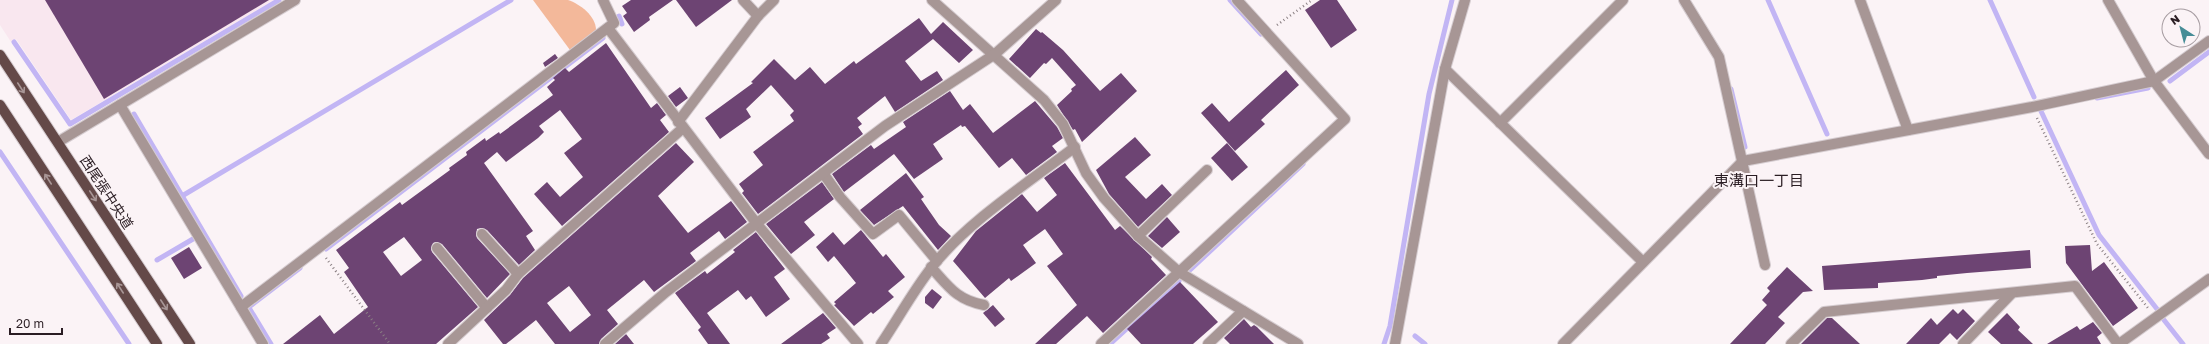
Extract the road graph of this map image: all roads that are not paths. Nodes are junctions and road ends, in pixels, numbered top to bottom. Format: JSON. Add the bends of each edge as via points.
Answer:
{"nodes":[{"id":1,"x":295,"y":0,"type":"edge"},
{"id":2,"x":743,"y":0,"type":"edge"},
{"id":3,"x":774,"y":0,"type":"edge"},
{"id":4,"x":932,"y":0,"type":"edge"},
{"id":5,"x":1056,"y":0,"type":"edge"},
{"id":6,"x":1237,"y":0,"type":"edge"},
{"id":7,"x":1464,"y":0,"type":"edge"},
{"id":8,"x":1623,"y":0,"type":"edge"},
{"id":9,"x":1684,"y":0,"type":"edge"},
{"id":10,"x":1860,"y":0,"type":"edge"},
{"id":11,"x":2108,"y":0,"type":"edge"},
{"id":12,"x":608,"y":2,"type":"edge"},
{"id":13,"x":758,"y":16,"type":"junction"},
{"id":14,"x":608,"y":28,"type":"junction"},
{"id":15,"x":2209,"y":41,"type":"edge"},
{"id":16,"x":995,"y":54,"type":"junction"},
{"id":17,"x":0,"y":55,"type":"edge"},
{"id":18,"x":1445,"y":69,"type":"junction"},
{"id":19,"x":2154,"y":81,"type":"junction"},
{"id":20,"x":0,"y":105,"type":"edge"},
{"id":21,"x":120,"y":105,"type":"junction"},
{"id":22,"x":1500,"y":123,"type":"junction"},
{"id":23,"x":680,"y":125,"type":"junction"},
{"id":24,"x":1908,"y":130,"type":"junction"},
{"id":25,"x":58,"y":142,"type":"junction"},
{"id":26,"x":1075,"y":147,"type":"junction"},
{"id":27,"x":2209,"y":154,"type":"edge"},
{"id":28,"x":1742,"y":161,"type":"junction"},
{"id":29,"x":1207,"y":170,"type":"dead end"},
{"id":30,"x":823,"y":173,"type":"junction"},
{"id":31,"x":757,"y":224,"type":"junction"},
{"id":32,"x":482,"y":234,"type":"dead end"},
{"id":33,"x":1138,"y":236,"type":"junction"},
{"id":34,"x":437,"y":248,"type":"dead end"},
{"id":35,"x":1643,"y":262,"type":"junction"},
{"id":36,"x":934,"y":264,"type":"junction"},
{"id":37,"x":1765,"y":265,"type":"dead end"},
{"id":38,"x":1179,"y":272,"type":"junction"},
{"id":39,"x":518,"y":274,"type":"junction"},
{"id":40,"x":2209,"y":279,"type":"edge"},
{"id":41,"x":2012,"y":293,"type":"junction"},
{"id":42,"x":984,"y":305,"type":"dead end"},
{"id":43,"x":241,"y":306,"type":"junction"},
{"id":44,"x":487,"y":308,"type":"junction"},
{"id":45,"x":1243,"y":311,"type":"junction"},
{"id":46,"x":157,"y":344,"type":"edge"},
{"id":47,"x":190,"y":344,"type":"edge"},
{"id":48,"x":263,"y":344,"type":"edge"},
{"id":49,"x":448,"y":344,"type":"edge"},
{"id":50,"x":605,"y":344,"type":"edge"},
{"id":51,"x":858,"y":344,"type":"edge"},
{"id":52,"x":881,"y":344,"type":"edge"},
{"id":53,"x":1100,"y":344,"type":"edge"},
{"id":54,"x":1208,"y":344,"type":"edge"},
{"id":55,"x":1298,"y":344,"type":"edge"},
{"id":56,"x":1395,"y":344,"type":"edge"},
{"id":57,"x":1563,"y":344,"type":"edge"},
{"id":58,"x":1791,"y":344,"type":"edge"},
{"id":59,"x":1963,"y":344,"type":"edge"},
{"id":60,"x":2118,"y":344,"type":"edge"}],
"edges":[{"from":1,"to":21,"type":"street"},
{"from":2,"to":13,"type":"street"},
{"from":3,"to":13,"type":"street"},
{"from":4,"to":16,"type":"street"},
{"from":5,"to":16,"type":"street"},
{"from":6,"to":38,"type":"street","via":[[1345,119]]},
{"from":7,"to":18,"type":"street"},
{"from":8,"to":22,"type":"street"},
{"from":9,"to":28,"type":"street","via":[[1719,57]]},
{"from":10,"to":24,"type":"street"},
{"from":11,"to":19,"type":"street"},
{"from":12,"to":14,"type":"street","via":[[614,23]]},
{"from":13,"to":23,"type":"street"},
{"from":14,"to":23,"type":"street"},
{"from":14,"to":43,"type":"street"},
{"from":15,"to":19,"type":"street"},
{"from":16,"to":26,"type":"street","via":[[1044,100],[1063,124]]},
{"from":16,"to":30,"type":"street","via":[[886,126]]},
{"from":17,"to":25,"type":"main road","name":"西尾張中央道","one_way":true},
{"from":18,"to":22,"type":"street"},
{"from":18,"to":56,"type":"street"},
{"from":19,"to":24,"type":"street"},
{"from":19,"to":27,"type":"street"},
{"from":46,"to":20,"type":"main road","one_way":true},
{"from":21,"to":25,"type":"street"},
{"from":21,"to":43,"type":"street"},
{"from":22,"to":35,"type":"street"},
{"from":23,"to":31,"type":"street"},
{"from":23,"to":39,"type":"street"},
{"from":24,"to":28,"type":"street"},
{"from":25,"to":47,"type":"main road","name":"西尾張中央道","one_way":true},
{"from":26,"to":33,"type":"street","via":[[1086,173],[1104,198]]},
{"from":26,"to":36,"type":"street","via":[[956,240]]},
{"from":28,"to":35,"type":"street"},
{"from":28,"to":37,"type":"street"},
{"from":29,"to":33,"type":"street"},
{"from":30,"to":31,"type":"street"},
{"from":30,"to":36,"type":"street","via":[[840,197],[873,234],[899,215]]},
{"from":31,"to":50,"type":"street","via":[[666,292]]},
{"from":31,"to":51,"type":"street"},
{"from":32,"to":39,"type":"street"},
{"from":33,"to":38,"type":"street"},
{"from":34,"to":44,"type":"street"},
{"from":35,"to":57,"type":"street"},
{"from":36,"to":42,"type":"street","via":[[950,288],[967,302]]},
{"from":36,"to":52,"type":"street"},
{"from":38,"to":45,"type":"street"},
{"from":38,"to":53,"type":"street"},
{"from":39,"to":44,"type":"street"},
{"from":40,"to":60,"type":"street"},
{"from":41,"to":58,"type":"street","via":[[1824,312]]},
{"from":41,"to":59,"type":"street"},
{"from":41,"to":60,"type":"street","via":[[2075,286]]},
{"from":43,"to":48,"type":"street"},
{"from":44,"to":49,"type":"street"},
{"from":45,"to":54,"type":"street"},
{"from":45,"to":55,"type":"street"}]}
